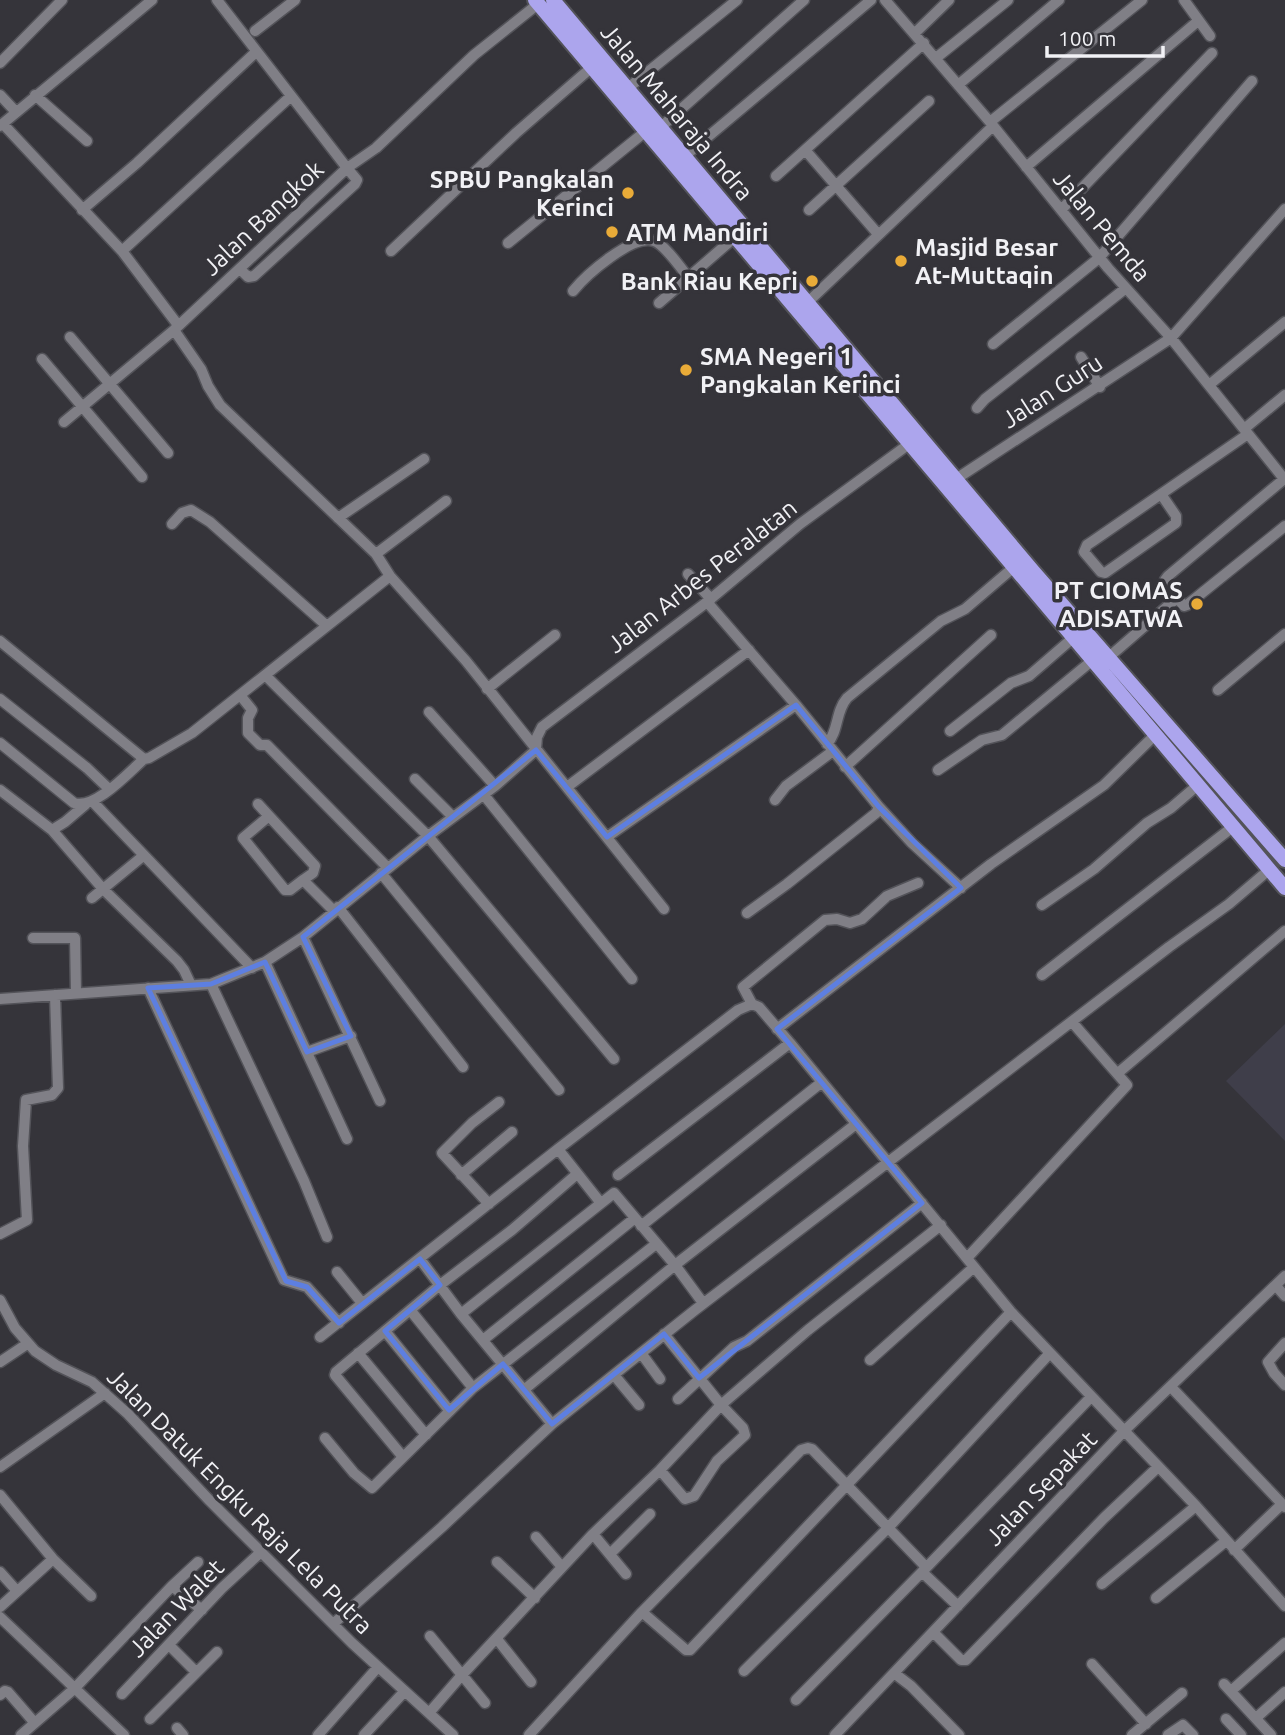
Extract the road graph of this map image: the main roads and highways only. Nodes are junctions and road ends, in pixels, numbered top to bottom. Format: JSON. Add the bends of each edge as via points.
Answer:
{"nodes":[{"id":1,"x":553,"y":0,"type":"edge"},
{"id":2,"x":536,"y":2,"type":"edge"},
{"id":3,"x":610,"y":78,"type":"junction"},
{"id":4,"x":965,"y":499,"type":"junction"},
{"id":5,"x":1283,"y":852,"type":"edge"},
{"id":6,"x":1285,"y":887,"type":"edge"}],
"edges":[{"from":1,"to":3,"type":"highway","name":"Jalan Maharaja Indra"},
{"from":2,"to":3,"type":"highway","name":"Jalan Maharaja Indra","via":[[592,67]]},
{"from":3,"to":4,"type":"highway","name":"Jalan Maharaja Indra","via":[[646,131],[909,444]]},
{"from":3,"to":4,"type":"highway","name":"Jalan Maharaja Indra","via":[[628,88],[661,127],[956,479]]},
{"from":4,"to":5,"type":"highway","name":"Jalan Maharaja Indra"},
{"from":4,"to":6,"type":"highway","name":"Jalan Maharaja Indra","via":[[1014,567]]}]}
